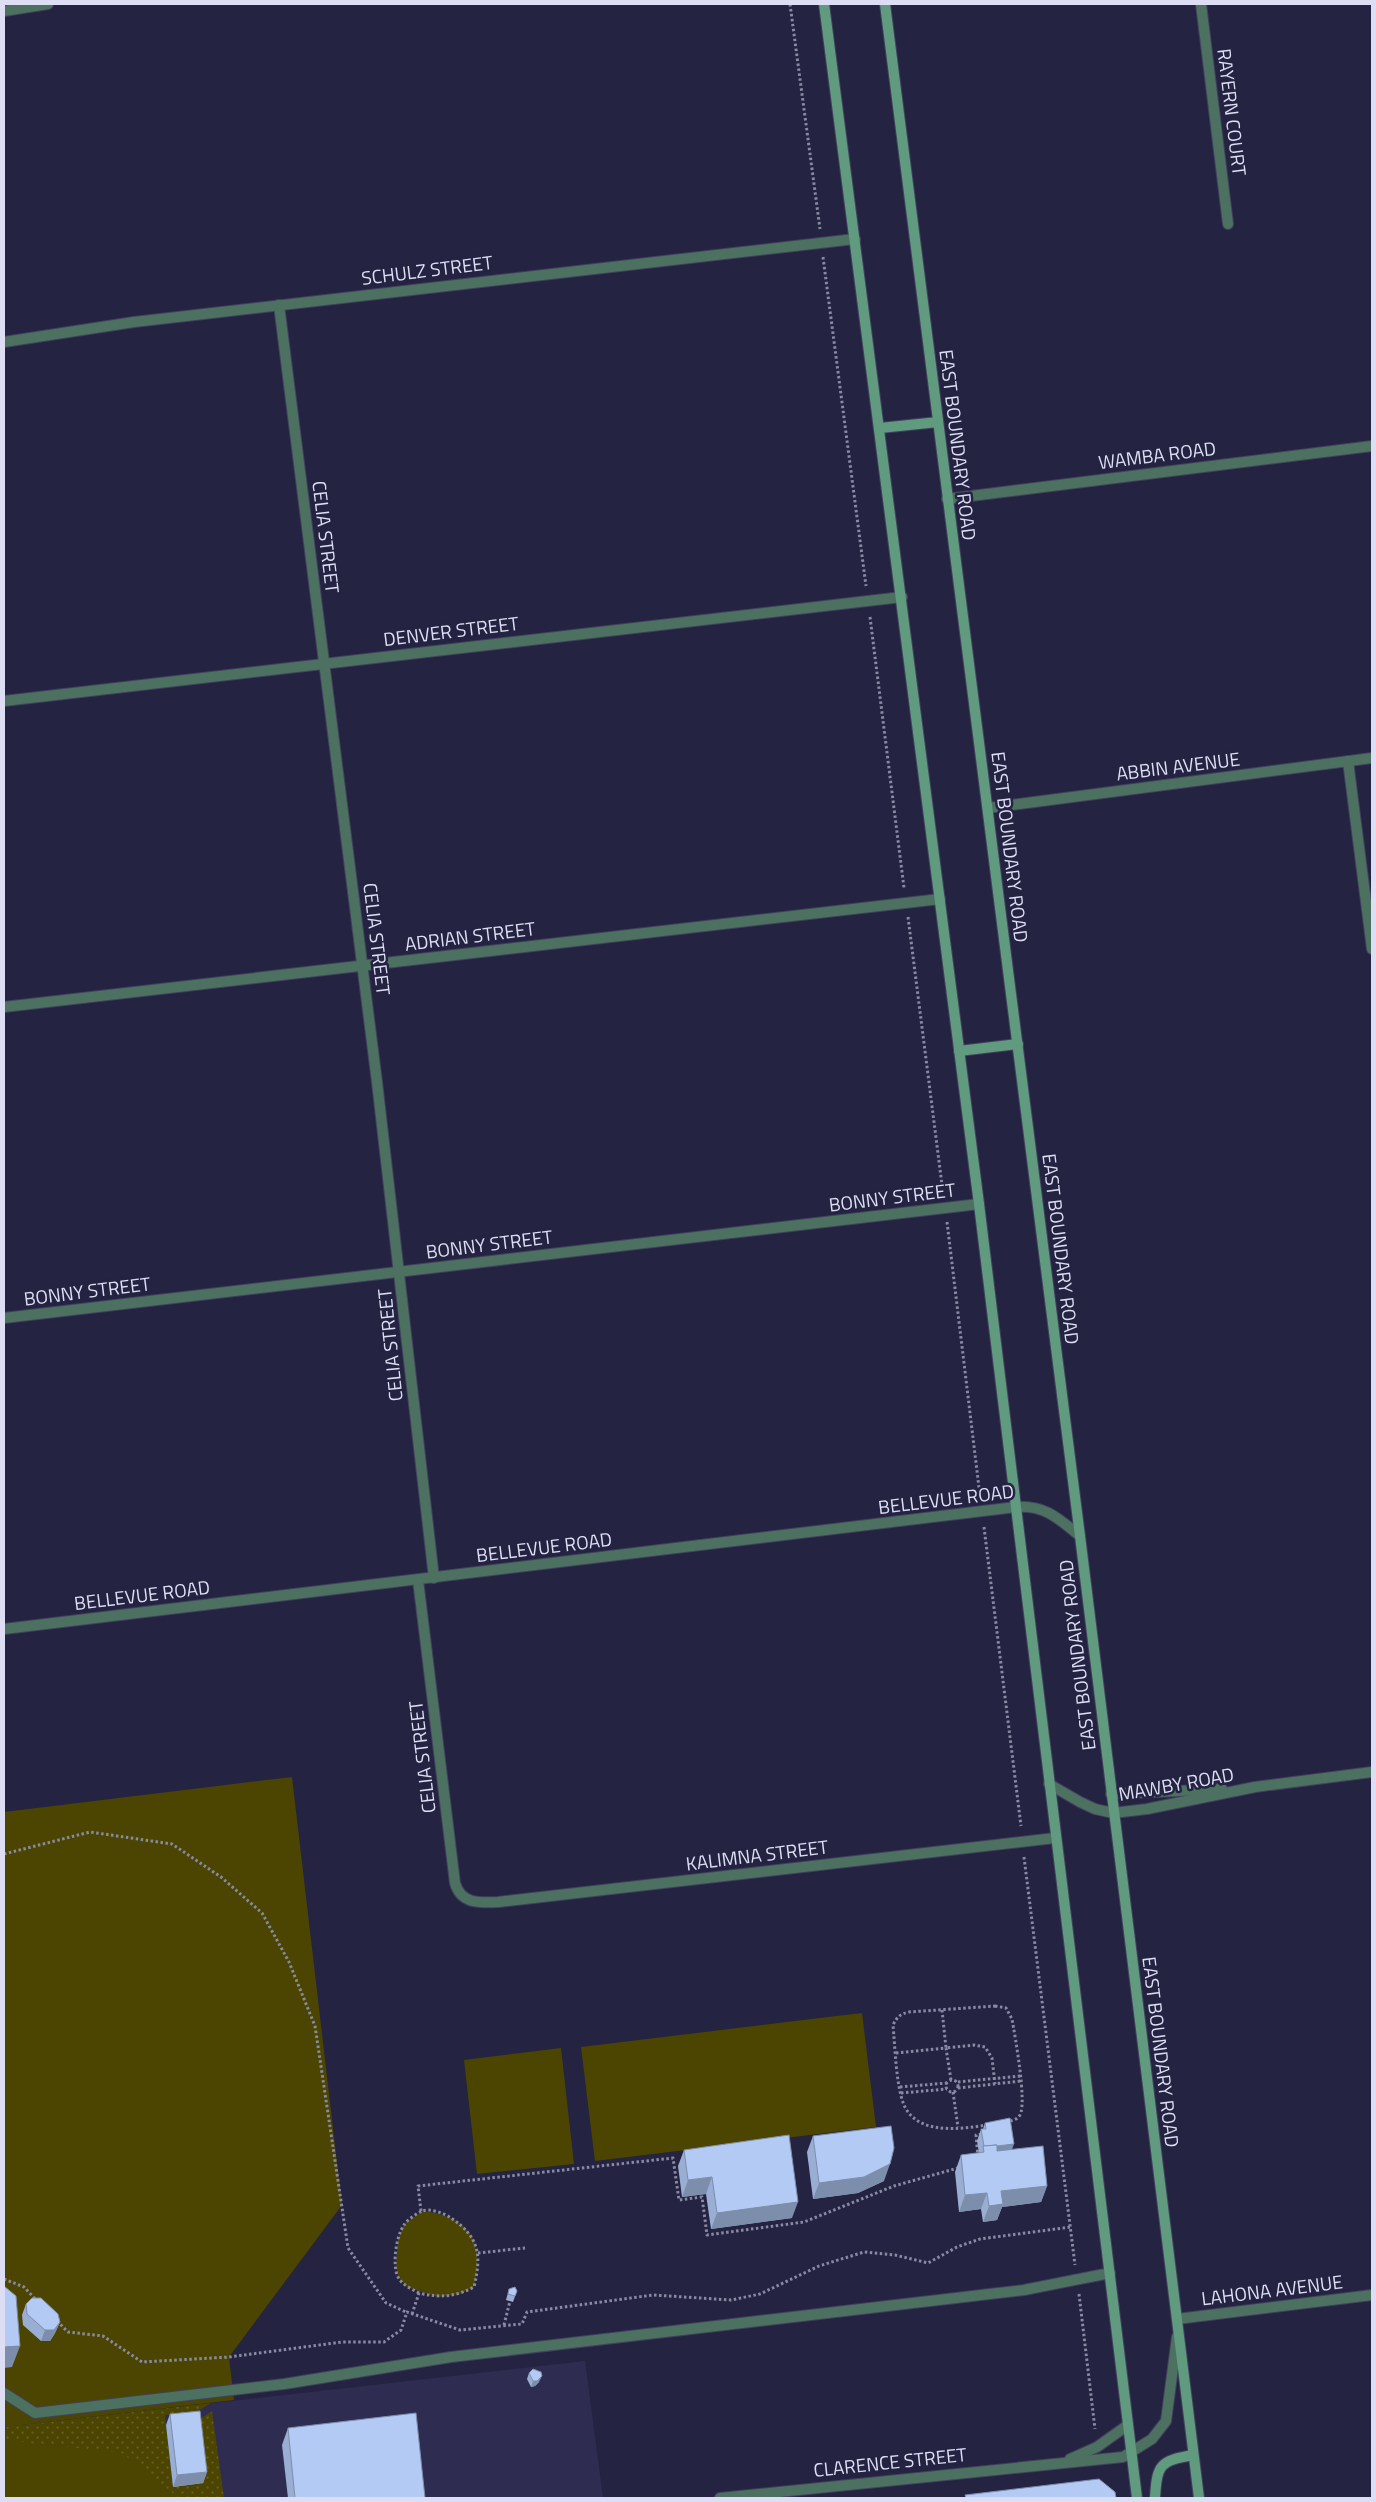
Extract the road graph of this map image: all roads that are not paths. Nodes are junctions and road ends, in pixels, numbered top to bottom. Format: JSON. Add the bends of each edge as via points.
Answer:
{"nodes":[{"id":1,"x":48,"y":4,"type":"edge"},
{"id":2,"x":824,"y":4,"type":"edge"},
{"id":3,"x":885,"y":4,"type":"edge"},
{"id":4,"x":1201,"y":4,"type":"edge"},
{"id":5,"x":4,"y":11,"type":"edge"},
{"id":6,"x":1228,"y":224,"type":"dead end"},
{"id":7,"x":855,"y":239,"type":"junction"},
{"id":8,"x":279,"y":305,"type":"junction"},
{"id":9,"x":4,"y":342,"type":"edge"},
{"id":10,"x":938,"y":422,"type":"junction"},
{"id":11,"x":880,"y":428,"type":"junction"},
{"id":12,"x":1372,"y":446,"type":"edge"},
{"id":13,"x":947,"y":499,"type":"junction"},
{"id":14,"x":902,"y":597,"type":"junction"},
{"id":15,"x":324,"y":664,"type":"junction"},
{"id":16,"x":4,"y":701,"type":"edge"},
{"id":17,"x":1372,"y":758,"type":"edge"},
{"id":18,"x":1348,"y":761,"type":"junction"},
{"id":19,"x":988,"y":808,"type":"junction"},
{"id":20,"x":940,"y":899,"type":"junction"},
{"id":21,"x":1372,"y":949,"type":"edge"},
{"id":22,"x":362,"y":966,"type":"junction"},
{"id":23,"x":4,"y":1007,"type":"edge"},
{"id":24,"x":1018,"y":1044,"type":"junction"},
{"id":25,"x":959,"y":1051,"type":"junction"},
{"id":26,"x":979,"y":1204,"type":"junction"},
{"id":27,"x":399,"y":1272,"type":"junction"},
{"id":28,"x":4,"y":1318,"type":"edge"},
{"id":29,"x":1016,"y":1507,"type":"junction"},
{"id":30,"x":1080,"y":1536,"type":"junction"},
{"id":31,"x":434,"y":1578,"type":"junction"},
{"id":32,"x":418,"y":1580,"type":"junction"},
{"id":33,"x":4,"y":1629,"type":"edge"},
{"id":34,"x":1372,"y":1772,"type":"edge"},
{"id":35,"x":1049,"y":1784,"type":"junction"},
{"id":36,"x":1255,"y":1788,"type":"junction"},
{"id":37,"x":1111,"y":1794,"type":"junction"},
{"id":38,"x":1113,"y":1813,"type":"junction"},
{"id":39,"x":1055,"y":1838,"type":"junction"},
{"id":40,"x":465,"y":1898,"type":"joint"},
{"id":41,"x":1110,"y":2273,"type":"junction"},
{"id":42,"x":1372,"y":2295,"type":"edge"},
{"id":43,"x":1177,"y":2323,"type":"junction"},
{"id":44,"x":4,"y":2393,"type":"edge"},
{"id":45,"x":1128,"y":2425,"type":"junction"},
{"id":46,"x":1132,"y":2452,"type":"junction"},
{"id":47,"x":1193,"y":2455,"type":"junction"},
{"id":48,"x":1064,"y":2461,"type":"junction"},
{"id":49,"x":720,"y":2498,"type":"edge"},
{"id":50,"x":1137,"y":2498,"type":"edge"},
{"id":51,"x":1155,"y":2498,"type":"edge"},
{"id":52,"x":1199,"y":2498,"type":"edge"}],
"edges":[{"from":1,"to":5,"type":"street"},
{"from":2,"to":7,"type":"main road"},
{"from":3,"to":10,"type":"main road","name":"EAST BOUNDARY ROAD"},
{"from":4,"to":6,"type":"street","name":"RAYERN COURT"},
{"from":7,"to":8,"type":"street","name":"SCHULZ STREET"},
{"from":7,"to":11,"type":"main road"},
{"from":8,"to":9,"type":"street","name":"SCHULZ STREET"},
{"from":8,"to":15,"type":"street","name":"CELIA STREET"},
{"from":10,"to":11,"type":"main road"},
{"from":10,"to":13,"type":"main road","name":"EAST BOUNDARY ROAD"},
{"from":11,"to":14,"type":"main road"},
{"from":12,"to":13,"type":"street","name":"WAMBA ROAD"},
{"from":13,"to":19,"type":"main road","name":"EAST BOUNDARY ROAD"},
{"from":14,"to":15,"type":"street","name":"DENVER STREET"},
{"from":14,"to":20,"type":"main road"},
{"from":15,"to":16,"type":"street","name":"DENVER STREET"},
{"from":15,"to":22,"type":"street","name":"CELIA STREET"},
{"from":17,"to":18,"type":"street","name":"ABBIN AVENUE"},
{"from":18,"to":19,"type":"street","name":"ABBIN AVENUE"},
{"from":18,"to":21,"type":"street"},
{"from":19,"to":24,"type":"main road","name":"EAST BOUNDARY ROAD"},
{"from":20,"to":22,"type":"street","name":"ADRIAN STREET"},
{"from":20,"to":25,"type":"main road"},
{"from":22,"to":23,"type":"street","name":"ADRIAN STREET"},
{"from":22,"to":27,"type":"street","name":"CELIA STREET"},
{"from":24,"to":25,"type":"main road"},
{"from":24,"to":30,"type":"main road","name":"EAST BOUNDARY ROAD"},
{"from":25,"to":26,"type":"main road"},
{"from":26,"to":27,"type":"street","name":"BONNY STREET"},
{"from":26,"to":29,"type":"main road"},
{"from":27,"to":28,"type":"street","name":"BONNY STREET"},
{"from":27,"to":31,"type":"street","name":"CELIA STREET"},
{"from":29,"to":30,"type":"street","name":"BELLEVUE ROAD","via":[[1033,1506],[1058,1518]]},
{"from":29,"to":31,"type":"street","name":"BELLEVUE ROAD"},
{"from":29,"to":35,"type":"main road"},
{"from":30,"to":37,"type":"main road","name":"EAST BOUNDARY ROAD"},
{"from":31,"to":32,"type":"street","name":"BELLEVUE ROAD"},
{"from":32,"to":33,"type":"street","name":"BELLEVUE ROAD"},
{"from":32,"to":40,"type":"street","name":"CELIA STREET","via":[[454,1876],[457,1888]]},
{"from":34,"to":36,"type":"street","name":"MAWBY ROAD"},
{"from":35,"to":38,"type":"street","name":"MAWBY ROAD","via":[[1080,1802]]},
{"from":35,"to":39,"type":"main road"},
{"from":36,"to":37,"type":"street","name":"MAWBY ROAD"},
{"from":36,"to":38,"type":"street","name":"MAWBY ROAD"},
{"from":37,"to":38,"type":"main road","name":"EAST BOUNDARY ROAD"},
{"from":38,"to":43,"type":"main road","name":"EAST BOUNDARY ROAD"},
{"from":39,"to":40,"type":"street","name":"KALIMNA STREET","via":[[498,1902],[471,1902]]},
{"from":39,"to":41,"type":"main road"},
{"from":41,"to":44,"type":"street","via":[[1024,2290],[450,2357],[284,2384],[35,2413]]},
{"from":41,"to":45,"type":"main road"},
{"from":42,"to":43,"type":"street","name":"LAHONA AVENUE"},
{"from":43,"to":46,"type":"street","name":"CLARENCE STREET","via":[[1166,2421],[1152,2439]]},
{"from":43,"to":47,"type":"main road","name":"EAST BOUNDARY ROAD"},
{"from":45,"to":46,"type":"main road"},
{"from":45,"to":48,"type":"street","name":"CLARENCE STREET","via":[[1097,2447]]},
{"from":46,"to":48,"type":"street","name":"CLARENCE STREET","via":[[1111,2459]]},
{"from":46,"to":50,"type":"main road"},
{"from":47,"to":51,"type":"main road","via":[[1164,2463],[1158,2470]]},
{"from":47,"to":52,"type":"main road","name":"EAST BOUNDARY ROAD"},
{"from":48,"to":49,"type":"street","name":"CLARENCE STREET"}]}
